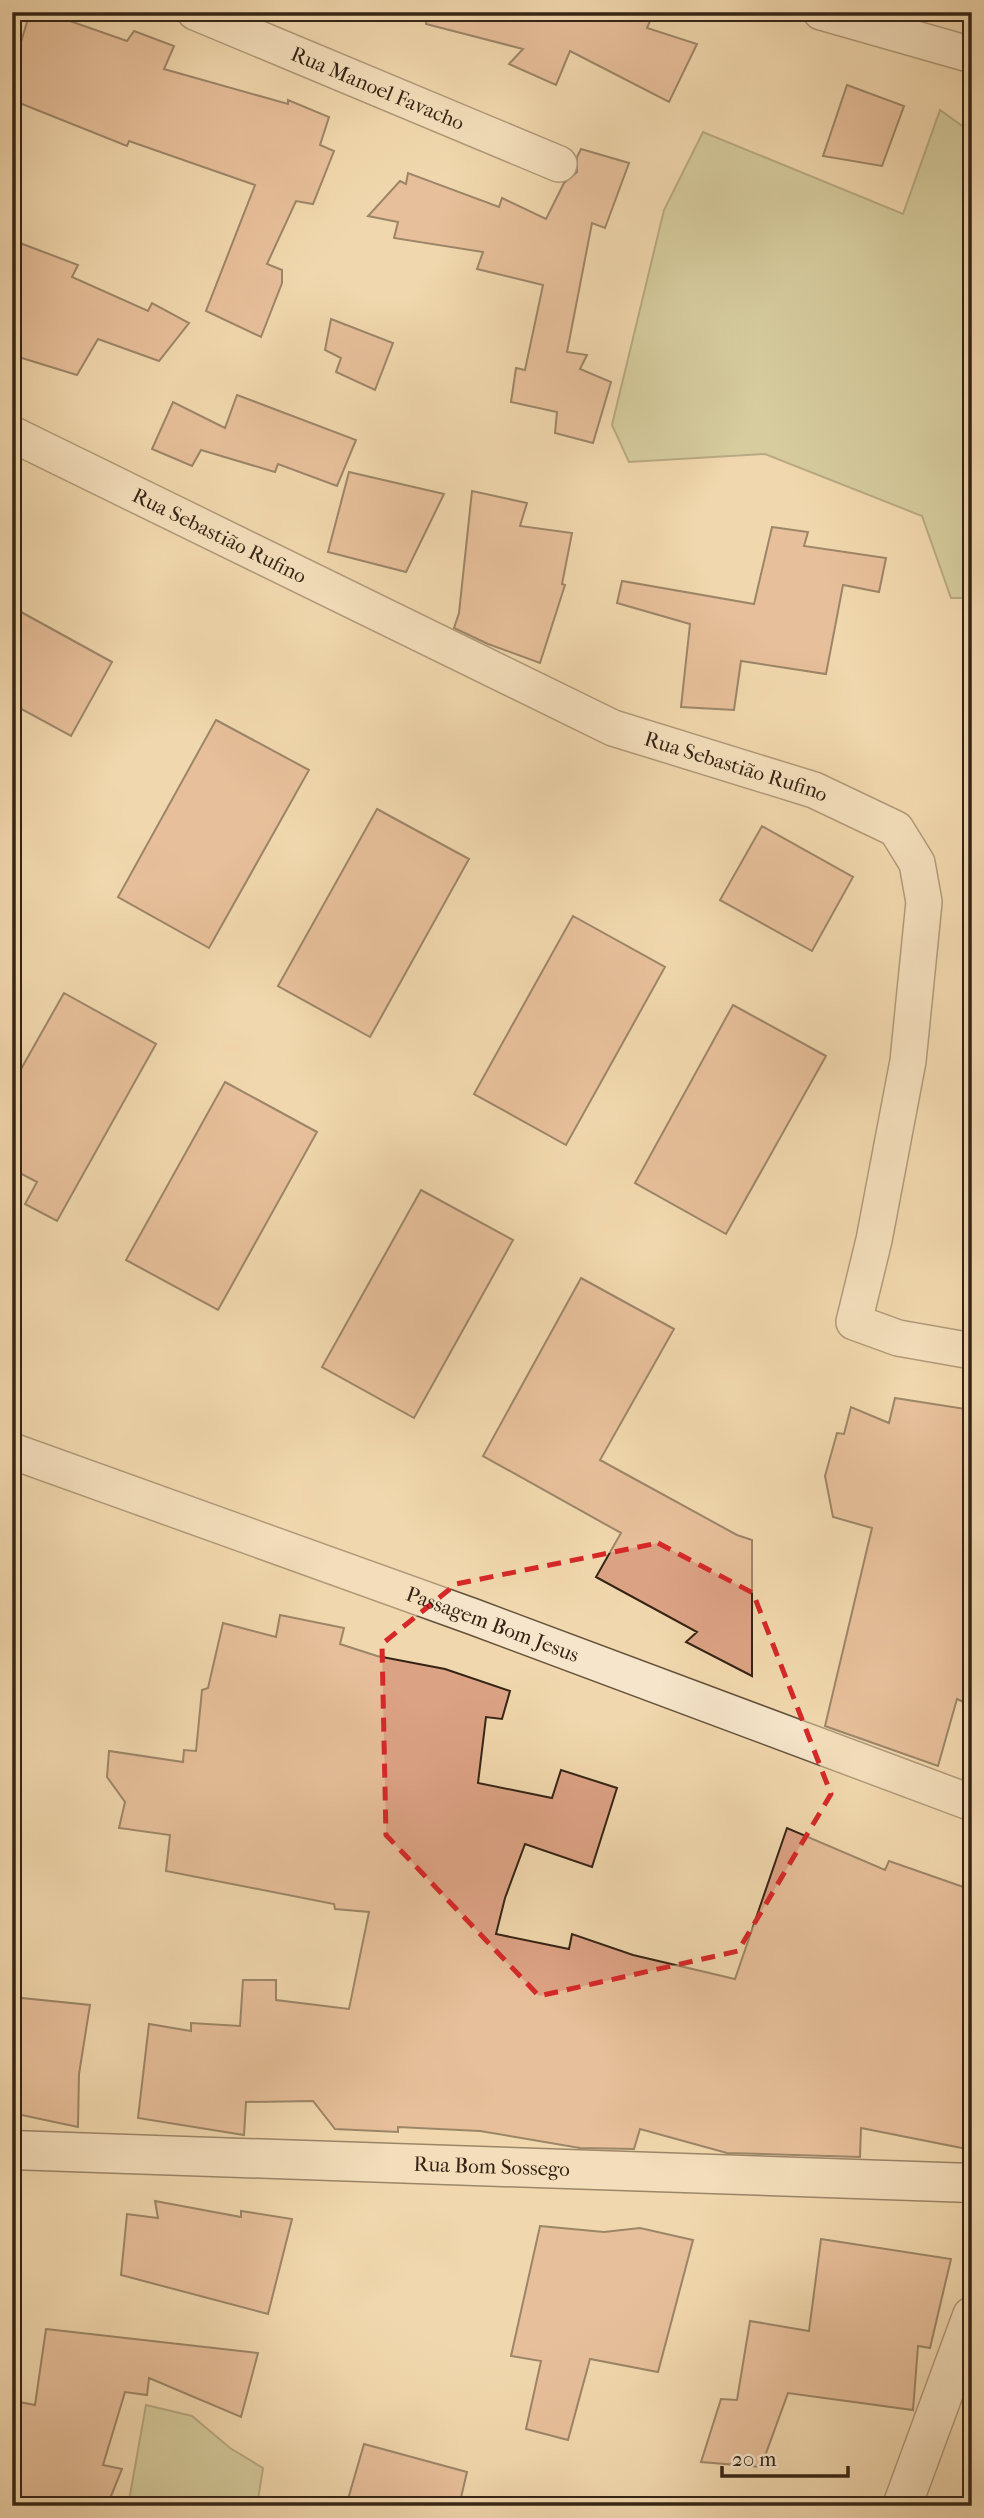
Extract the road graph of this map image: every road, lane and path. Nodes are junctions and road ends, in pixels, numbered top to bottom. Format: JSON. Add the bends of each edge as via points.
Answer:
{"nodes":[{"id":1,"x":195,"y":12,"type":"edge"},
{"id":2,"x":821,"y":12,"type":"edge"},
{"id":3,"x":972,"y":55,"type":"edge"},
{"id":4,"x":559,"y":164,"type":"dead end"},
{"id":5,"x":12,"y":434,"type":"edge"},
{"id":6,"x":972,"y":1350,"type":"edge"},
{"id":7,"x":12,"y":1451,"type":"edge"},
{"id":8,"x":972,"y":1804,"type":"edge"},
{"id":9,"x":12,"y":2150,"type":"edge"},
{"id":10,"x":972,"y":2183,"type":"edge"},
{"id":11,"x":972,"y":2316,"type":"edge"},
{"id":12,"x":902,"y":2506,"type":"edge"}],
"edges":[{"from":1,"to":4,"type":"street","name":"Rua Manoel Favacho"},
{"from":2,"to":3,"type":"street"},
{"from":5,"to":6,"type":"street","name":"Rua Sebastião Rufino","via":[[613,728],[814,790],[895,829],[917,863],[924,902],[908,1061],[854,1322],[898,1338]]},
{"from":7,"to":8,"type":"street","name":"Passagem Bom Jesus","via":[[474,1617]]},
{"from":9,"to":10,"type":"main road","name":"Rua Bom Sossego"},
{"from":11,"to":12,"type":"main road"}]}
